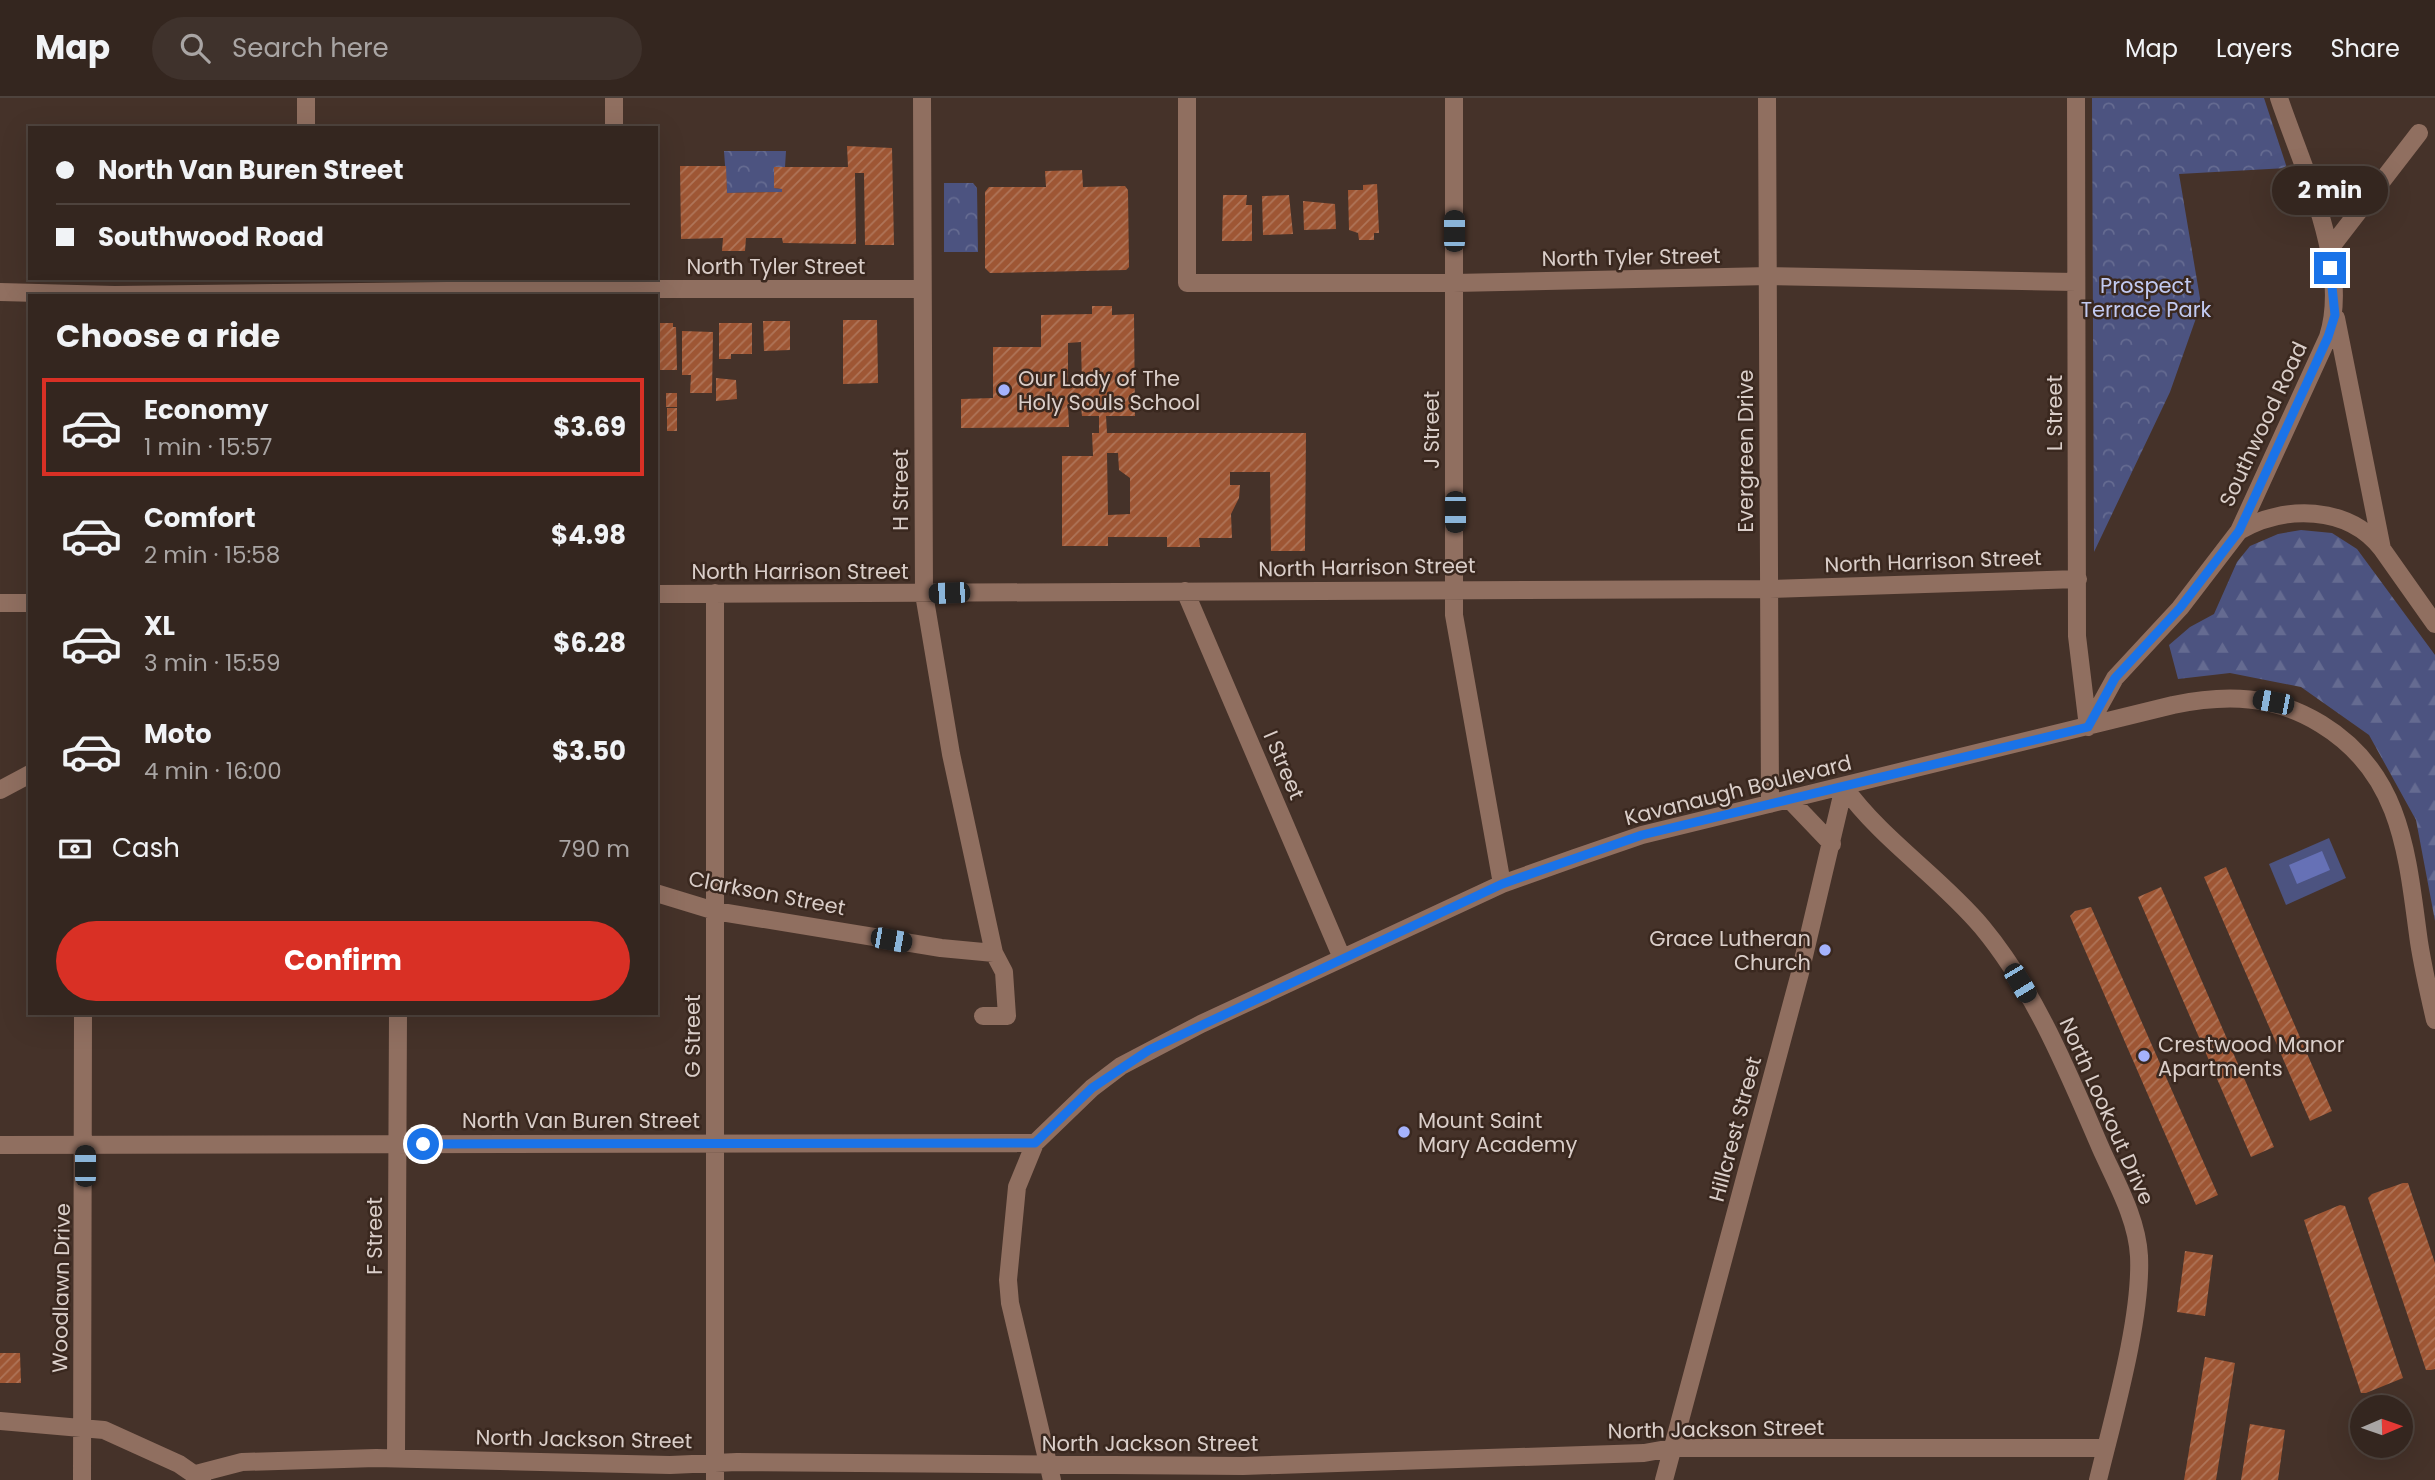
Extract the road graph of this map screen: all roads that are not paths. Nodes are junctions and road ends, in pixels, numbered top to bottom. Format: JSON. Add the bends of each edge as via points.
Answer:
{"nodes":[{"id":1,"x":306,"y":98,"type":"edge"},
{"id":2,"x":614,"y":98,"type":"edge"},
{"id":3,"x":922,"y":98,"type":"edge"},
{"id":4,"x":1187,"y":98,"type":"edge"},
{"id":5,"x":1454,"y":98,"type":"edge"},
{"id":6,"x":1767,"y":98,"type":"edge"},
{"id":7,"x":2076,"y":98,"type":"edge"},
{"id":8,"x":2280,"y":98,"type":"edge"},
{"id":9,"x":306,"y":126,"type":"edge"},
{"id":10,"x":614,"y":126,"type":"edge"},
{"id":11,"x":2418,"y":133,"type":"dead end"},
{"id":12,"x":2328,"y":251,"type":"junction"},
{"id":13,"x":1769,"y":276,"type":"junction"},
{"id":14,"x":2076,"y":282,"type":"junction"},
{"id":15,"x":1454,"y":283,"type":"junction"},
{"id":16,"x":615,"y":288,"type":"edge"},
{"id":17,"x":307,"y":289,"type":"edge"},
{"id":18,"x":922,"y":289,"type":"junction"},
{"id":19,"x":0,"y":292,"type":"edge"},
{"id":20,"x":2335,"y":315,"type":"junction"},
{"id":21,"x":2239,"y":531,"type":"junction"},
{"id":22,"x":2382,"y":549,"type":"junction"},
{"id":23,"x":2078,"y":579,"type":"junction"},
{"id":24,"x":1455,"y":589,"type":"junction"},
{"id":25,"x":1769,"y":589,"type":"junction"},
{"id":26,"x":1185,"y":590,"type":"junction"},
{"id":27,"x":715,"y":593,"type":"junction"},
{"id":28,"x":658,"y":594,"type":"edge"},
{"id":29,"x":924,"y":594,"type":"junction"},
{"id":30,"x":0,"y":603,"type":"edge"},
{"id":31,"x":28,"y":603,"type":"edge"},
{"id":32,"x":2435,"y":624,"type":"edge"},
{"id":33,"x":2088,"y":727,"type":"junction"},
{"id":34,"x":28,"y":775,"type":"edge"},
{"id":35,"x":1844,"y":788,"type":"junction"},
{"id":36,"x":0,"y":790,"type":"edge"},
{"id":37,"x":1790,"y":800,"type":"junction"},
{"id":38,"x":1770,"y":804,"type":"junction"},
{"id":39,"x":1832,"y":844,"type":"junction"},
{"id":40,"x":1502,"y":884,"type":"junction"},
{"id":41,"x":658,"y":893,"type":"edge"},
{"id":42,"x":715,"y":911,"type":"junction"},
{"id":43,"x":994,"y":953,"type":"junction"},
{"id":44,"x":1342,"y":958,"type":"junction"},
{"id":45,"x":83,"y":1015,"type":"edge"},
{"id":46,"x":398,"y":1015,"type":"edge"},
{"id":47,"x":983,"y":1016,"type":"dead end"},
{"id":48,"x":2435,"y":1020,"type":"edge"},
{"id":49,"x":714,"y":1143,"type":"junction"},
{"id":50,"x":1035,"y":1143,"type":"junction"},
{"id":51,"x":397,"y":1144,"type":"junction"},
{"id":52,"x":0,"y":1145,"type":"edge"},
{"id":53,"x":85,"y":1145,"type":"junction"},
{"id":54,"x":0,"y":1421,"type":"edge"},
{"id":55,"x":82,"y":1426,"type":"junction"},
{"id":56,"x":1672,"y":1448,"type":"junction"},
{"id":57,"x":2106,"y":1448,"type":"junction"},
{"id":58,"x":396,"y":1458,"type":"junction"},
{"id":59,"x":715,"y":1471,"type":"edge"},
{"id":60,"x":1346,"y":1472,"type":"edge"},
{"id":61,"x":1052,"y":1473,"type":"edge"},
{"id":62,"x":199,"y":1477,"type":"edge"},
{"id":63,"x":82,"y":1480,"type":"edge"},
{"id":64,"x":1664,"y":1480,"type":"edge"},
{"id":65,"x":2098,"y":1480,"type":"edge"}],
"edges":[{"from":1,"to":9,"type":"street"},
{"from":2,"to":10,"type":"street"},
{"from":3,"to":18,"type":"street","name":"H Street"},
{"from":4,"to":15,"type":"street","name":"North Tyler Street","via":[[1187,283]]},
{"from":5,"to":15,"type":"street","name":"J Street"},
{"from":6,"to":13,"type":"street","name":"Evergreen Drive"},
{"from":7,"to":14,"type":"street","name":"L Street"},
{"from":8,"to":12,"type":"street","name":"Southwood Road"},
{"from":11,"to":12,"type":"street"},
{"from":12,"to":20,"type":"street","name":"Southwood Road"},
{"from":13,"to":14,"type":"street","name":"North Tyler Street"},
{"from":13,"to":15,"type":"street","name":"North Tyler Street"},
{"from":13,"to":25,"type":"street","name":"Evergreen Drive"},
{"from":14,"to":23,"type":"street","name":"L Street"},
{"from":15,"to":24,"type":"street","name":"J Street"},
{"from":16,"to":17,"type":"street","name":"North Tyler Street"},
{"from":16,"to":18,"type":"street","name":"North Tyler Street"},
{"from":17,"to":19,"type":"street","name":"North Tyler Street"},
{"from":18,"to":29,"type":"street","name":"H Street"},
{"from":20,"to":21,"type":"street","name":"Southwood Road"},
{"from":20,"to":22,"type":"street"},
{"from":21,"to":22,"type":"street","via":[[2270,515],[2315,514],[2360,527]]},
{"from":21,"to":33,"type":"street","name":"Southwood Road","via":[[2180,608],[2115,678]]},
{"from":22,"to":32,"type":"street"},
{"from":23,"to":25,"type":"street","name":"North Harrison Street"},
{"from":23,"to":33,"type":"street","name":"L Street","via":[[2077,636]]},
{"from":24,"to":25,"type":"street","name":"North Harrison Street"},
{"from":24,"to":26,"type":"street","name":"North Harrison Street"},
{"from":24,"to":40,"type":"street","name":"J Street","via":[[1458,649]]},
{"from":25,"to":38,"type":"street","name":"Evergreen Drive"},
{"from":26,"to":29,"type":"street","name":"North Harrison Street"},
{"from":26,"to":44,"type":"street","name":"I Street"},
{"from":27,"to":28,"type":"street","name":"North Harrison Street"},
{"from":27,"to":29,"type":"street","name":"North Harrison Street"},
{"from":27,"to":42,"type":"street","name":"G Street"},
{"from":29,"to":43,"type":"street","name":"H Street","via":[[951,754]]},
{"from":30,"to":31,"type":"street"},
{"from":33,"to":35,"type":"street","name":"Kavanaugh Boulevard"},
{"from":33,"to":48,"type":"street","name":"Kavanaugh Boulevard","via":[[2200,699],[2239,697],[2290,707],[2348,743],[2385,790],[2400,825]]},
{"from":34,"to":36,"type":"street"},
{"from":35,"to":37,"type":"street","name":"Kavanaugh Boulevard"},
{"from":35,"to":39,"type":"street","name":"Hillcrest Street"},
{"from":35,"to":57,"type":"street","name":"North Lookout Drive","via":[[1862,812],[1942,883],[2005,958],[2050,1038],[2127,1206],[2138,1244],[2138,1281]]},
{"from":37,"to":38,"type":"street","name":"Kavanaugh Boulevard"},
{"from":37,"to":39,"type":"street"},
{"from":38,"to":40,"type":"street","name":"Kavanaugh Boulevard","via":[[1642,835]]},
{"from":39,"to":56,"type":"street","name":"Hillcrest Street"},
{"from":40,"to":44,"type":"street","name":"Kavanaugh Boulevard"},
{"from":41,"to":42,"type":"street","name":"Clarkson Street"},
{"from":42,"to":43,"type":"street","name":"Clarkson Street"},
{"from":42,"to":49,"type":"street","name":"G Street"},
{"from":43,"to":47,"type":"street","name":"H Street","via":[[1004,972],[1007,1016]]},
{"from":44,"to":50,"type":"street","name":"Kavanaugh Boulevard","via":[[1131,1061],[1092,1088]]},
{"from":45,"to":53,"type":"street","name":"Woodlawn Drive"},
{"from":46,"to":51,"type":"street","name":"F Street"},
{"from":49,"to":50,"type":"street","name":"North Van Buren Street"},
{"from":49,"to":51,"type":"street","name":"North Van Buren Street"},
{"from":49,"to":59,"type":"street","name":"G Street"},
{"from":50,"to":61,"type":"street","name":"Kavanaugh Boulevard","via":[[1017,1187],[1008,1280]]},
{"from":51,"to":53,"type":"street","name":"North Van Buren Street"},
{"from":51,"to":58,"type":"street","name":"F Street"},
{"from":52,"to":53,"type":"street","name":"North Van Buren Street"},
{"from":53,"to":55,"type":"street","name":"Woodlawn Drive"},
{"from":54,"to":55,"type":"street","name":"North Jackson Street"},
{"from":55,"to":62,"type":"street","name":"North Jackson Street","via":[[104,1430]]},
{"from":55,"to":63,"type":"street","name":"Woodlawn Drive"},
{"from":56,"to":57,"type":"street","name":"North Jackson Street"},
{"from":56,"to":60,"type":"street","name":"North Jackson Street"},
{"from":56,"to":64,"type":"street","name":"Hillcrest Street"},
{"from":57,"to":65,"type":"street","name":"North Lookout Drive"},
{"from":58,"to":59,"type":"street","name":"North Jackson Street","via":[[670,1465]]},
{"from":58,"to":62,"type":"street","name":"North Jackson Street","via":[[242,1462]]},
{"from":59,"to":61,"type":"street","name":"North Jackson Street"},
{"from":60,"to":61,"type":"street","name":"North Jackson Street"}]}
